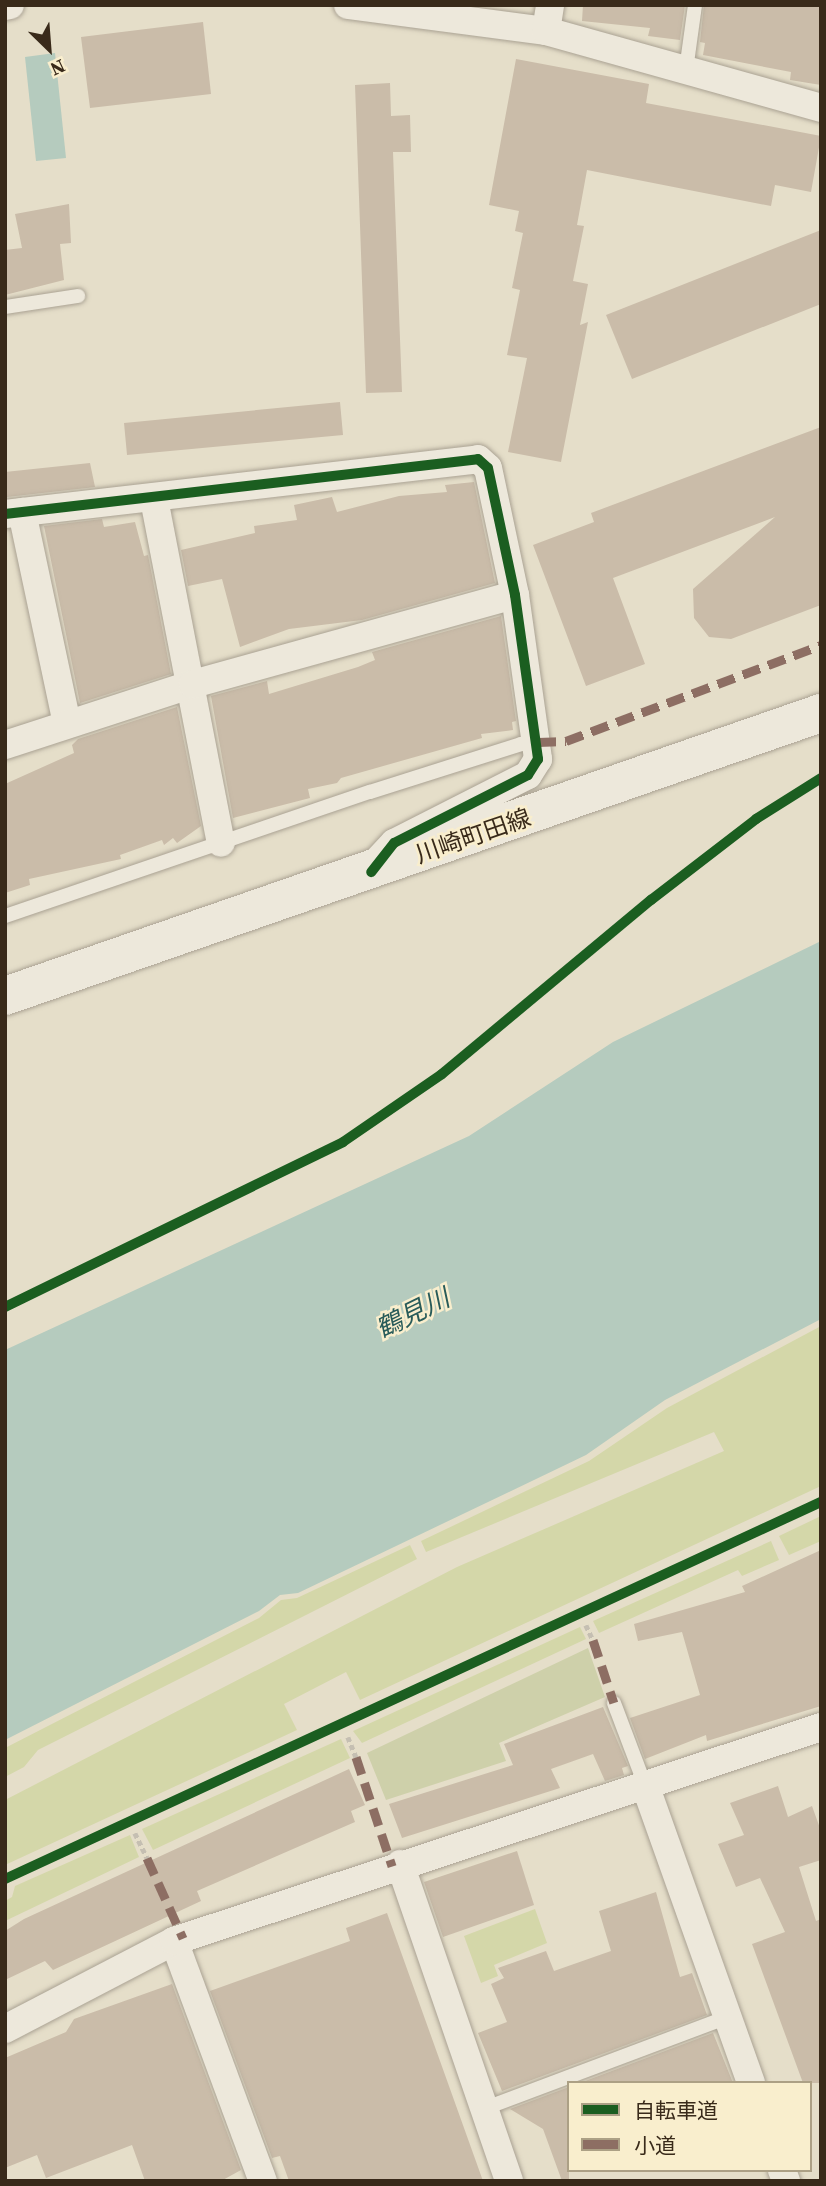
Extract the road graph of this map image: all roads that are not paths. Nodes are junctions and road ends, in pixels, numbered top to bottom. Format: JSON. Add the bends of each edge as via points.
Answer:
{"nodes":[{"id":1,"x":348,"y":5,"type":"edge"},
{"id":2,"x":695,"y":5,"type":"edge"},
{"id":3,"x":385,"y":8,"type":"edge"},
{"id":4,"x":548,"y":18,"type":"edge"},
{"id":5,"x":686,"y":70,"type":"junction"},
{"id":6,"x":821,"y":108,"type":"edge"},
{"id":7,"x":78,"y":296,"type":"dead end"},
{"id":8,"x":5,"y":307,"type":"edge"},
{"id":9,"x":154,"y":499,"type":"junction"},
{"id":10,"x":14,"y":513,"type":"edge"},
{"id":11,"x":515,"y":595,"type":"junction"},
{"id":12,"x":192,"y":684,"type":"junction"},
{"id":13,"x":821,"y":713,"type":"edge"},
{"id":14,"x":67,"y":723,"type":"junction"},
{"id":15,"x":538,"y":742,"type":"junction"},
{"id":16,"x":5,"y":745,"type":"edge"},
{"id":17,"x":221,"y":843,"type":"junction"},
{"id":18,"x":371,"y":872,"type":"junction"},
{"id":19,"x":5,"y":916,"type":"edge"},
{"id":20,"x":5,"y":996,"type":"edge"},
{"id":21,"x":614,"y":1703,"type":"dead end"},
{"id":22,"x":821,"y":1727,"type":"edge"},
{"id":23,"x":645,"y":1786,"type":"junction"},
{"id":24,"x":400,"y":1864,"type":"junction"},
{"id":25,"x":174,"y":1941,"type":"junction"},
{"id":26,"x":728,"y":2017,"type":"junction"},
{"id":27,"x":5,"y":2029,"type":"edge"},
{"id":28,"x":750,"y":2081,"type":"edge"},
{"id":29,"x":483,"y":2109,"type":"junction"},
{"id":30,"x":263,"y":2181,"type":"edge"},
{"id":31,"x":509,"y":2181,"type":"edge"}],
"edges":[{"from":1,"to":3,"type":"street"},
{"from":2,"to":5,"type":"lane"},
{"from":3,"to":4,"type":"street"},
{"from":4,"to":5,"type":"street"},
{"from":5,"to":6,"type":"street"},
{"from":7,"to":8,"type":"lane"},
{"from":9,"to":10,"type":"street"},
{"from":9,"to":11,"type":"street","via":[[478,459],[493,481]]},
{"from":9,"to":12,"type":"street"},
{"from":10,"to":14,"type":"street"},
{"from":11,"to":12,"type":"street"},
{"from":11,"to":15,"type":"street"},
{"from":12,"to":14,"type":"street"},
{"from":12,"to":17,"type":"street"},
{"from":13,"to":18,"type":"main road","name":"川崎町田線"},
{"from":14,"to":16,"type":"street"},
{"from":15,"to":17,"type":"lane"},
{"from":15,"to":18,"type":"street","via":[[538,760],[528,775],[394,843]]},
{"from":17,"to":19,"type":"lane"},
{"from":18,"to":20,"type":"main road","name":"川崎町田線"},
{"from":21,"to":23,"type":"lane"},
{"from":22,"to":23,"type":"street"},
{"from":23,"to":24,"type":"street"},
{"from":23,"to":26,"type":"street"},
{"from":24,"to":25,"type":"street"},
{"from":24,"to":29,"type":"street"},
{"from":25,"to":27,"type":"street"},
{"from":25,"to":30,"type":"street"},
{"from":26,"to":28,"type":"street"},
{"from":26,"to":29,"type":"lane"},
{"from":29,"to":31,"type":"street"}]}
